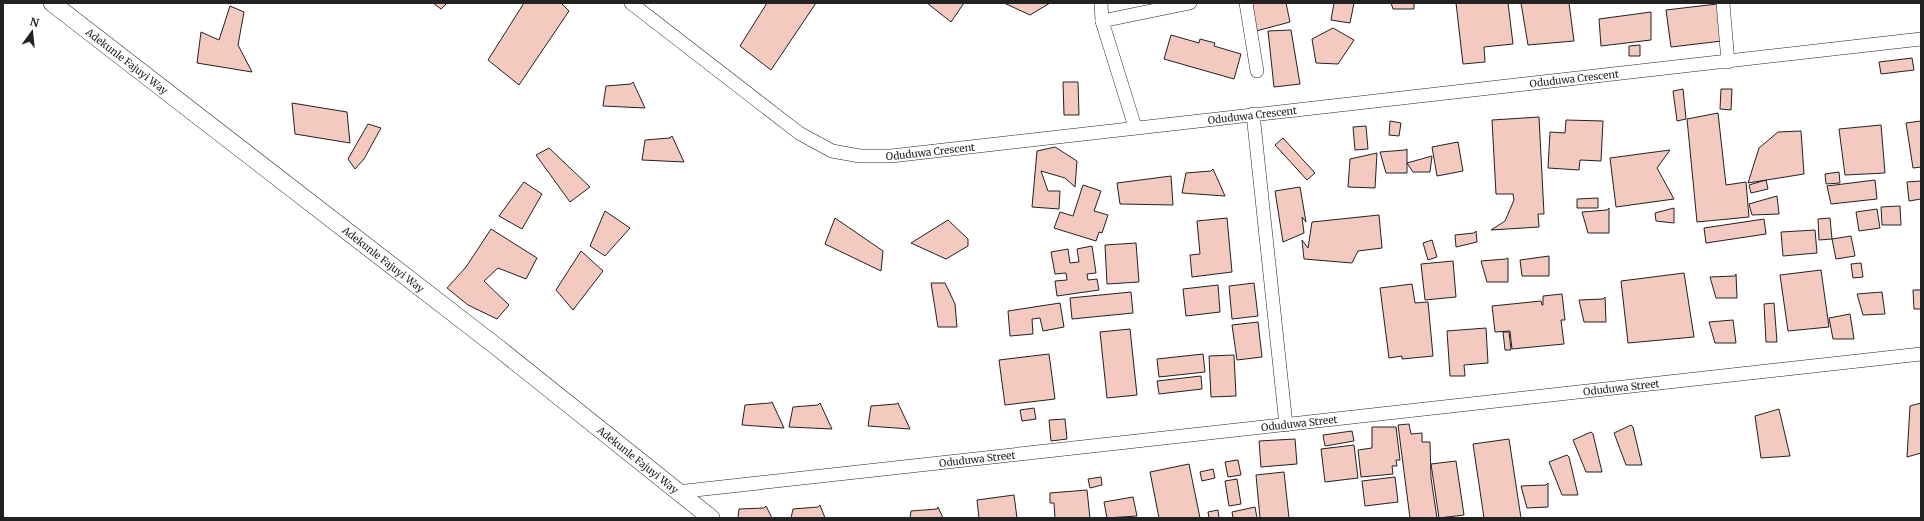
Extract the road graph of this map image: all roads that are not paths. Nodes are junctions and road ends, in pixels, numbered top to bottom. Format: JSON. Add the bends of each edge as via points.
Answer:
{"nodes":[{"id":1,"x":52,"y":3,"type":"edge"},
{"id":2,"x":631,"y":3,"type":"edge"},
{"id":3,"x":1101,"y":3,"type":"edge"},
{"id":4,"x":1190,"y":3,"type":"edge"},
{"id":5,"x":1246,"y":3,"type":"edge"},
{"id":6,"x":1723,"y":3,"type":"edge"},
{"id":7,"x":1102,"y":21,"type":"junction"},
{"id":8,"x":1921,"y":39,"type":"edge"},
{"id":9,"x":1728,"y":62,"type":"junction"},
{"id":10,"x":1257,"y":71,"type":"dead end"},
{"id":11,"x":1253,"y":114,"type":"junction"},
{"id":12,"x":1135,"y":127,"type":"junction"},
{"id":13,"x":1921,"y":354,"type":"edge"},
{"id":14,"x":1286,"y":425,"type":"junction"},
{"id":15,"x":677,"y":492,"type":"junction"},
{"id":16,"x":711,"y":518,"type":"edge"}],
"edges":[{"from":1,"to":15,"type":"street","name":"Adekunle Fajuyi Way","via":[[497,347]]},
{"from":2,"to":12,"type":"street","name":"Oduduwa Crescent","via":[[799,133],[832,151],[860,156],[891,156]]},
{"from":3,"to":7,"type":"street"},
{"from":4,"to":7,"type":"street"},
{"from":5,"to":10,"type":"street"},
{"from":6,"to":9,"type":"street"},
{"from":7,"to":12,"type":"street"},
{"from":8,"to":9,"type":"street","name":"Oduduwa Crescent"},
{"from":9,"to":11,"type":"street","name":"Oduduwa Crescent"},
{"from":11,"to":12,"type":"street","name":"Oduduwa Crescent"},
{"from":11,"to":14,"type":"street"},
{"from":13,"to":14,"type":"street","name":"Oduduwa Street"},
{"from":14,"to":15,"type":"street","name":"Oduduwa Street"},
{"from":15,"to":16,"type":"street","name":"Adekunle Fajuyi Way"}]}
